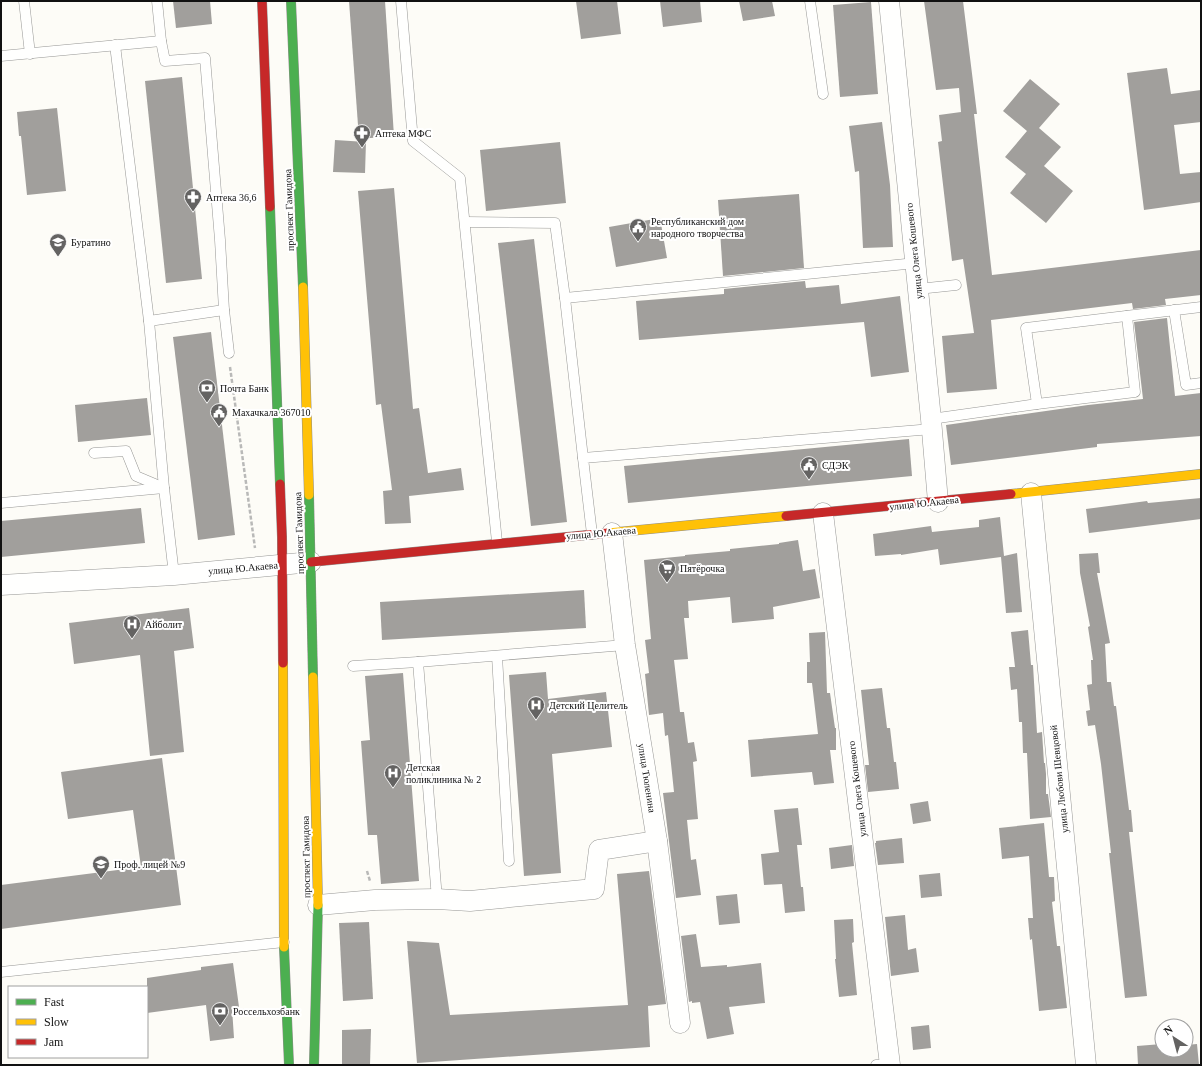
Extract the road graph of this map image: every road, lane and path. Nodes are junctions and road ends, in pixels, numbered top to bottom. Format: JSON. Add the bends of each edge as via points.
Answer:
{"nodes":[{"id":1,"x":24,"y":1,"type":"edge"},
{"id":2,"x":157,"y":1,"type":"edge"},
{"id":3,"x":262,"y":1,"type":"edge"},
{"id":4,"x":291,"y":1,"type":"edge"},
{"id":5,"x":401,"y":1,"type":"edge"},
{"id":6,"x":810,"y":1,"type":"edge"},
{"id":7,"x":889,"y":1,"type":"edge"},
{"id":8,"x":161,"y":41,"type":"junction"},
{"id":9,"x":116,"y":45,"type":"junction"},
{"id":10,"x":30,"y":54,"type":"junction"},
{"id":11,"x":1,"y":56,"type":"edge"},
{"id":12,"x":823,"y":94,"type":"dead end"},
{"id":13,"x":465,"y":222,"type":"junction"},
{"id":14,"x":916,"y":263,"type":"junction"},
{"id":15,"x":956,"y":285,"type":"dead end"},
{"id":16,"x":918,"y":289,"type":"junction"},
{"id":17,"x":565,"y":298,"type":"junction"},
{"id":18,"x":1201,"y":307,"type":"edge"},
{"id":19,"x":224,"y":310,"type":"junction"},
{"id":20,"x":1174,"y":310,"type":"junction"},
{"id":21,"x":1126,"y":316,"type":"junction"},
{"id":22,"x":149,"y":321,"type":"junction"},
{"id":23,"x":230,"y":353,"type":"dead end"},
{"id":24,"x":230,"y":366,"type":"dead end"},
{"id":25,"x":1201,"y":383,"type":"edge"},
{"id":26,"x":1037,"y":404,"type":"junction"},
{"id":27,"x":931,"y":424,"type":"junction"},
{"id":28,"x":94,"y":453,"type":"dead end"},
{"id":29,"x":583,"y":458,"type":"junction"},
{"id":30,"x":1201,"y":474,"type":"edge"},
{"id":31,"x":164,"y":488,"type":"junction"},
{"id":32,"x":1031,"y":493,"type":"junction"},
{"id":33,"x":938,"y":502,"type":"junction"},
{"id":34,"x":1,"y":503,"type":"edge"},
{"id":35,"x":823,"y":513,"type":"junction"},
{"id":36,"x":612,"y":533,"type":"junction"},
{"id":37,"x":592,"y":534,"type":"junction"},
{"id":38,"x":497,"y":542,"type":"junction"},
{"id":39,"x":311,"y":562,"type":"junction"},
{"id":40,"x":282,"y":565,"type":"junction"},
{"id":41,"x":257,"y":566,"type":"junction"},
{"id":42,"x":174,"y":575,"type":"junction"},
{"id":43,"x":1,"y":585,"type":"edge"},
{"id":44,"x":625,"y":645,"type":"junction"},
{"id":45,"x":497,"y":656,"type":"junction"},
{"id":46,"x":418,"y":662,"type":"junction"},
{"id":47,"x":353,"y":666,"type":"dead end"},
{"id":48,"x":657,"y":841,"type":"junction"},
{"id":49,"x":509,"y":861,"type":"dead end"},
{"id":50,"x":437,"y":899,"type":"junction"},
{"id":51,"x":318,"y":905,"type":"junction"},
{"id":52,"x":284,"y":942,"type":"junction"},
{"id":53,"x":1,"y":972,"type":"edge"},
{"id":54,"x":680,"y":1023,"type":"dead end"},
{"id":55,"x":289,"y":1065,"type":"edge"},
{"id":56,"x":314,"y":1065,"type":"edge"},
{"id":57,"x":885,"y":1065,"type":"edge"},
{"id":58,"x":1086,"y":1065,"type":"edge"}],
"edges":[{"from":1,"to":10,"type":"lane"},
{"from":2,"to":8,"type":"lane"},
{"from":3,"to":40,"type":"main road","name":"проспект Гамидова"},
{"from":4,"to":39,"type":"main road","name":"проспект Гамидова"},
{"from":5,"to":13,"type":"lane","via":[[413,140],[460,178]]},
{"from":6,"to":12,"type":"lane"},
{"from":7,"to":14,"type":"street","name":"улица Олега Кошевого"},
{"from":8,"to":9,"type":"lane"},
{"from":8,"to":19,"type":"lane","via":[[165,61],[205,58]]},
{"from":9,"to":10,"type":"lane"},
{"from":9,"to":22,"type":"lane"},
{"from":10,"to":11,"type":"lane"},
{"from":13,"to":17,"type":"lane","via":[[555,223]]},
{"from":13,"to":38,"type":"lane"},
{"from":14,"to":16,"type":"street","name":"улица Олега Кошевого"},
{"from":14,"to":17,"type":"lane"},
{"from":15,"to":16,"type":"lane"},
{"from":16,"to":27,"type":"street","name":"улица Олега Кошевого"},
{"from":17,"to":29,"type":"lane"},
{"from":18,"to":20,"type":"lane"},
{"from":19,"to":22,"type":"lane"},
{"from":19,"to":23,"type":"lane"},
{"from":20,"to":21,"type":"lane"},
{"from":20,"to":25,"type":"lane","via":[[1186,385]]},
{"from":21,"to":26,"type":"lane","via":[[1135,392]]},
{"from":21,"to":26,"type":"lane","via":[[1026,328]]},
{"from":22,"to":31,"type":"lane"},
{"from":24,"to":41,"type":"path"},
{"from":26,"to":27,"type":"lane"},
{"from":27,"to":29,"type":"lane"},
{"from":27,"to":33,"type":"street","name":"улица Олега Кошевого"},
{"from":28,"to":31,"type":"lane","via":[[126,451],[136,476]]},
{"from":29,"to":37,"type":"lane"},
{"from":30,"to":32,"type":"main road","name":"улица Ю.Акаева"},
{"from":31,"to":34,"type":"lane"},
{"from":31,"to":42,"type":"lane"},
{"from":32,"to":33,"type":"main road","name":"улица Ю.Акаева"},
{"from":32,"to":58,"type":"street","name":"улица Любови Шевцовой"},
{"from":33,"to":35,"type":"main road","name":"улица Ю.Акаева"},
{"from":35,"to":36,"type":"main road","name":"улица Ю.Акаева"},
{"from":35,"to":57,"type":"street","name":"улица Олега Кошевого"},
{"from":36,"to":37,"type":"main road","name":"улица Ю.Акаева"},
{"from":36,"to":44,"type":"street","name":"улица Тюленина"},
{"from":37,"to":38,"type":"main road","name":"улица Ю.Акаева"},
{"from":38,"to":39,"type":"main road","name":"улица Ю.Акаева"},
{"from":39,"to":40,"type":"street","name":"улица Ю.Акаева"},
{"from":39,"to":51,"type":"main road","name":"проспект Гамидова"},
{"from":40,"to":41,"type":"street","name":"улица Ю.Акаева"},
{"from":40,"to":52,"type":"main road","name":"проспект Гамидова"},
{"from":41,"to":42,"type":"street","name":"улица Ю.Акаева"},
{"from":42,"to":43,"type":"street","name":"улица Ю.Акаева"},
{"from":44,"to":45,"type":"lane"},
{"from":44,"to":48,"type":"street","name":"улица Тюленина"},
{"from":45,"to":46,"type":"lane"},
{"from":45,"to":49,"type":"lane"},
{"from":46,"to":47,"type":"lane"},
{"from":46,"to":50,"type":"lane"},
{"from":48,"to":50,"type":"street","via":[[598,850],[594,889],[470,901]]},
{"from":48,"to":54,"type":"street","name":"улица Тюленина"},
{"from":50,"to":51,"type":"street","via":[[375,900]]},
{"from":51,"to":56,"type":"main road","name":"проспект Гамидова"},
{"from":52,"to":53,"type":"lane"},
{"from":52,"to":55,"type":"main road","name":"проспект Гамидова"}]}
